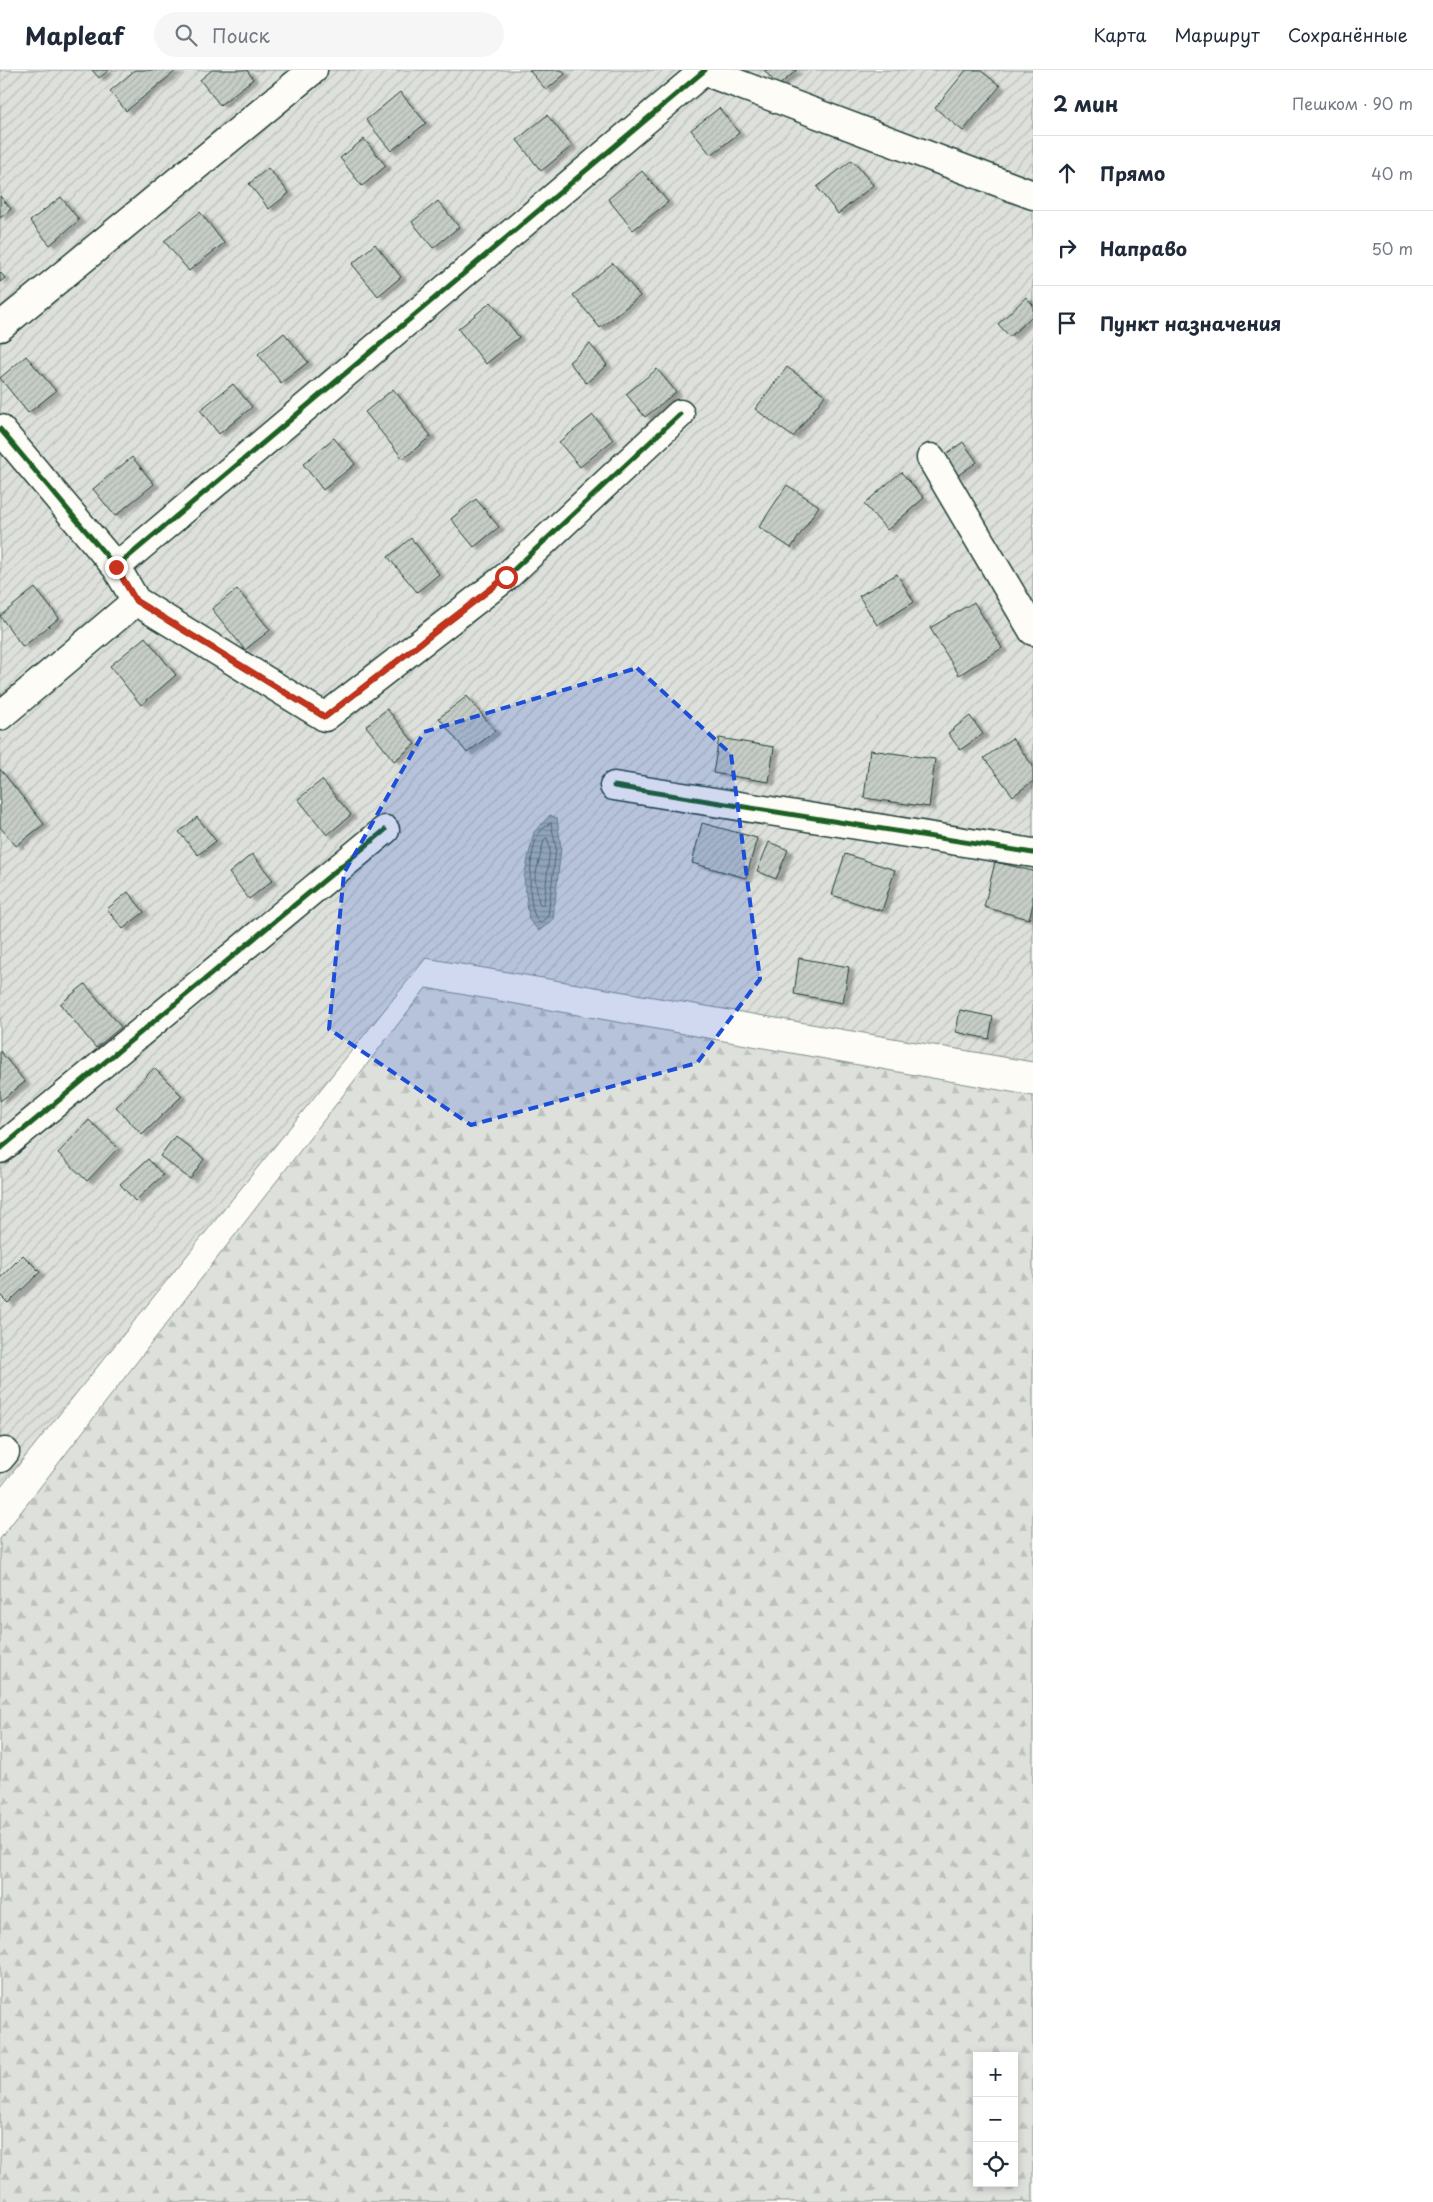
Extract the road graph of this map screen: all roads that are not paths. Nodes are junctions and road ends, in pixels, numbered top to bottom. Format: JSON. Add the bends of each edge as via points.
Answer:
{"nodes":[{"id":1,"x":313,"y":70,"type":"edge"},
{"id":2,"x":703,"y":71,"type":"edge"},
{"id":3,"x":1033,"y":195,"type":"edge"},
{"id":4,"x":0,"y":327,"type":"edge"},
{"id":5,"x":680,"y":414,"type":"dead end"},
{"id":6,"x":0,"y":429,"type":"edge"},
{"id":7,"x":931,"y":458,"type":"dead end"},
{"id":8,"x":116,"y":567,"type":"junction"},
{"id":9,"x":136,"y":601,"type":"junction"},
{"id":10,"x":1033,"y":631,"type":"edge"},
{"id":11,"x":0,"y":716,"type":"edge"},
{"id":12,"x":614,"y":786,"type":"dead end"},
{"id":13,"x":385,"y":830,"type":"dead end"},
{"id":14,"x":1033,"y":854,"type":"edge"},
{"id":15,"x":0,"y":1149,"type":"edge"}],
"edges":[{"from":1,"to":4,"type":"street"},
{"from":2,"to":3,"type":"street"},
{"from":2,"to":8,"type":"street"},
{"from":5,"to":9,"type":"street","via":[[506,577],[325,717]]},
{"from":6,"to":8,"type":"street"},
{"from":7,"to":10,"type":"street"},
{"from":8,"to":9,"type":"street"},
{"from":9,"to":11,"type":"street"},
{"from":12,"to":14,"type":"street"},
{"from":13,"to":15,"type":"street"}]}
